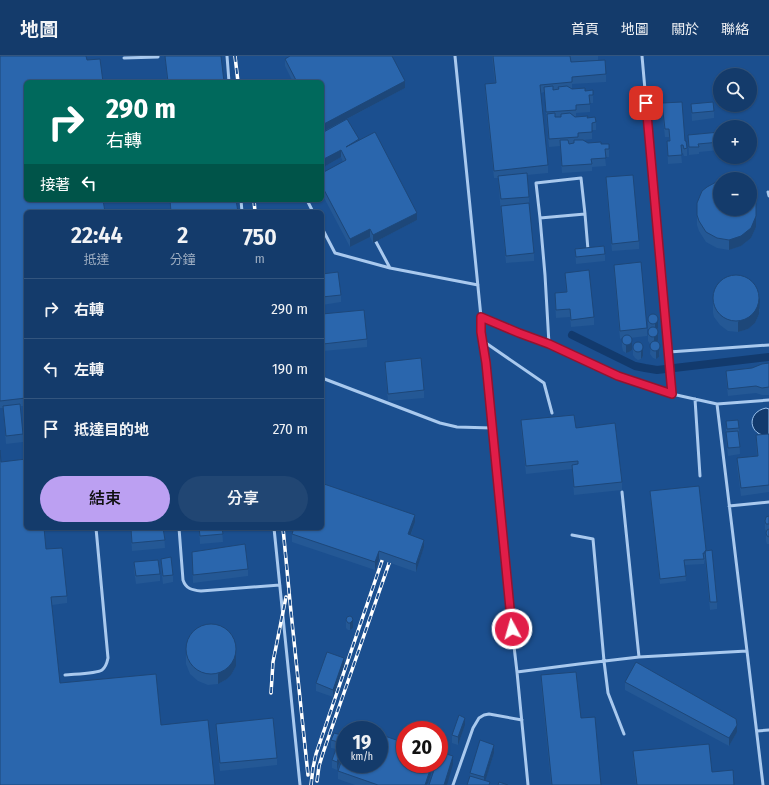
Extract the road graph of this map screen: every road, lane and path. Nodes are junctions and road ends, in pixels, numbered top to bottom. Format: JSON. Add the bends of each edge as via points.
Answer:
{"nodes":[{"id":1,"x":158,"y":56,"type":"edge"},
{"id":2,"x":227,"y":56,"type":"edge"},
{"id":3,"x":455,"y":56,"type":"edge"},
{"id":4,"x":642,"y":56,"type":"edge"},
{"id":5,"x":124,"y":58,"type":"dead end"},
{"id":6,"x":229,"y":80,"type":"edge"},
{"id":7,"x":768,"y":192,"type":"edge"},
{"id":8,"x":769,"y":196,"type":"edge"},
{"id":9,"x":585,"y":214,"type":"junction"},
{"id":10,"x":540,"y":218,"type":"junction"},
{"id":11,"x":324,"y":232,"type":"edge"},
{"id":12,"x":372,"y":235,"type":"edge"},
{"id":13,"x":589,"y":254,"type":"edge"},
{"id":14,"x":390,"y":268,"type":"junction"},
{"id":15,"x":478,"y":285,"type":"junction"},
{"id":16,"x":481,"y":317,"type":"junction"},
{"id":17,"x":483,"y":342,"type":"junction"},
{"id":18,"x":549,"y":344,"type":"junction"},
{"id":19,"x":769,"y":344,"type":"edge"},
{"id":20,"x":669,"y":352,"type":"junction"},
{"id":21,"x":324,"y":379,"type":"edge"},
{"id":22,"x":672,"y":394,"type":"junction"},
{"id":23,"x":695,"y":399,"type":"junction"},
{"id":24,"x":769,"y":400,"type":"edge"},
{"id":25,"x":717,"y":404,"type":"junction"},
{"id":26,"x":552,"y":413,"type":"dead end"},
{"id":27,"x":492,"y":428,"type":"junction"},
{"id":28,"x":700,"y":476,"type":"dead end"},
{"id":29,"x":622,"y":492,"type":"dead end"},
{"id":30,"x":769,"y":502,"type":"edge"},
{"id":31,"x":729,"y":506,"type":"junction"},
{"id":32,"x":96,"y":530,"type":"edge"},
{"id":33,"x":179,"y":530,"type":"edge"},
{"id":34,"x":274,"y":530,"type":"edge"},
{"id":35,"x":572,"y":535,"type":"dead end"},
{"id":36,"x":280,"y":585,"type":"junction"},
{"id":37,"x":747,"y":651,"type":"junction"},
{"id":38,"x":639,"y":657,"type":"junction"},
{"id":39,"x":604,"y":661,"type":"junction"},
{"id":40,"x":517,"y":672,"type":"junction"},
{"id":41,"x":65,"y":675,"type":"dead end"},
{"id":42,"x":522,"y":720,"type":"junction"},
{"id":43,"x":769,"y":730,"type":"edge"},
{"id":44,"x":757,"y":731,"type":"junction"},
{"id":45,"x":624,"y":734,"type":"dead end"},
{"id":46,"x":300,"y":785,"type":"edge"},
{"id":47,"x":453,"y":785,"type":"edge"},
{"id":48,"x":528,"y":785,"type":"edge"},
{"id":49,"x":763,"y":785,"type":"edge"}],
"edges":[{"from":1,"to":5,"type":"lane"},
{"from":2,"to":6,"type":"lane"},
{"from":3,"to":15,"type":"lane"},
{"from":4,"to":20,"type":"lane"},
{"from":7,"to":8,"type":"lane"},
{"from":9,"to":10,"type":"lane"},
{"from":9,"to":10,"type":"lane","via":[[581,178],[536,182]]},
{"from":9,"to":13,"type":"lane"},
{"from":10,"to":18,"type":"lane"},
{"from":11,"to":14,"type":"lane","via":[[335,253]]},
{"from":12,"to":14,"type":"lane"},
{"from":14,"to":15,"type":"lane"},
{"from":15,"to":16,"type":"lane"},
{"from":16,"to":17,"type":"lane"},
{"from":16,"to":18,"type":"lane"},
{"from":17,"to":26,"type":"lane","via":[[544,383]]},
{"from":17,"to":27,"type":"lane"},
{"from":18,"to":22,"type":"lane","via":[[618,376]]},
{"from":19,"to":20,"type":"lane"},
{"from":20,"to":22,"type":"lane"},
{"from":21,"to":27,"type":"lane","via":[[440,423],[457,427]]},
{"from":22,"to":23,"type":"lane"},
{"from":23,"to":25,"type":"lane"},
{"from":23,"to":28,"type":"lane"},
{"from":24,"to":25,"type":"lane"},
{"from":25,"to":31,"type":"lane"},
{"from":27,"to":40,"type":"lane"},
{"from":29,"to":38,"type":"lane"},
{"from":30,"to":31,"type":"lane"},
{"from":31,"to":37,"type":"lane"},
{"from":32,"to":41,"type":"lane","via":[[107,663],[99,672]]},
{"from":33,"to":36,"type":"lane","via":[[183,580],[189,589],[201,591]]},
{"from":34,"to":36,"type":"lane"},
{"from":35,"to":39,"type":"lane","via":[[593,539]]},
{"from":36,"to":46,"type":"lane"},
{"from":37,"to":38,"type":"lane"},
{"from":37,"to":44,"type":"lane"},
{"from":38,"to":39,"type":"lane"},
{"from":39,"to":40,"type":"lane"},
{"from":39,"to":45,"type":"lane","via":[[608,693]]},
{"from":40,"to":42,"type":"lane"},
{"from":42,"to":47,"type":"lane","via":[[489,714],[479,718]]},
{"from":42,"to":48,"type":"lane"},
{"from":43,"to":44,"type":"lane"},
{"from":44,"to":49,"type":"lane"}]}
